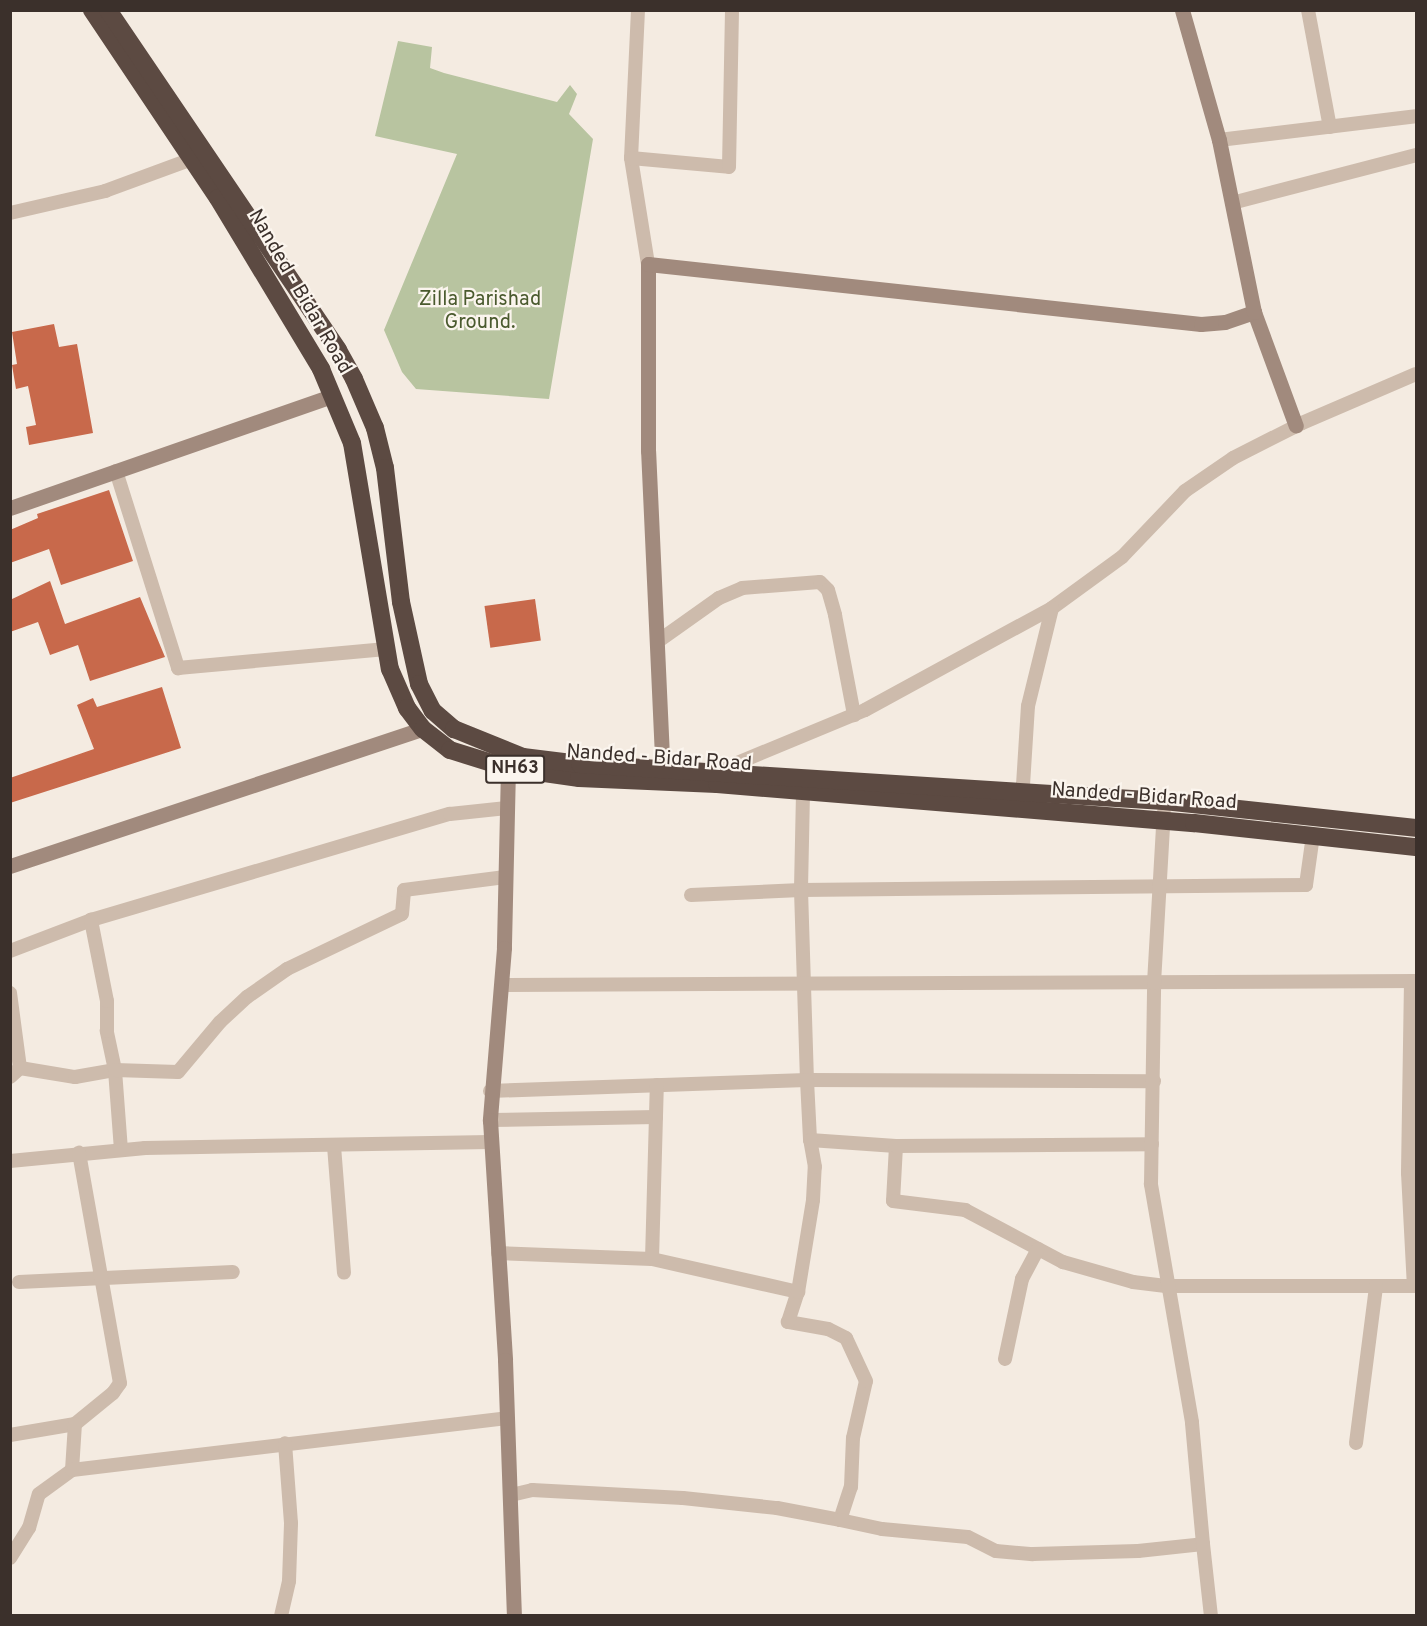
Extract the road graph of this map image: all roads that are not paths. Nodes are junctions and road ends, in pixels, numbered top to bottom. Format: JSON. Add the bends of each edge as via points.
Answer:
{"nodes":[{"id":1,"x":92,"y":10,"type":"edge"},
{"id":2,"x":108,"y":10,"type":"edge"},
{"id":3,"x":638,"y":10,"type":"edge"},
{"id":4,"x":732,"y":10,"type":"edge"},
{"id":5,"x":1182,"y":10,"type":"edge"},
{"id":6,"x":1308,"y":10,"type":"edge"},
{"id":7,"x":1416,"y":116,"type":"edge"},
{"id":8,"x":1330,"y":127,"type":"junction"},
{"id":9,"x":1219,"y":140,"type":"junction"},
{"id":10,"x":1416,"y":155,"type":"edge"},
{"id":11,"x":631,"y":158,"type":"junction"},
{"id":12,"x":192,"y":159,"type":"junction"},
{"id":13,"x":1232,"y":204,"type":"junction"},
{"id":14,"x":10,"y":213,"type":"edge"},
{"id":15,"x":648,"y":264,"type":"junction"},
{"id":16,"x":1254,"y":312,"type":"junction"},
{"id":17,"x":1416,"y":374,"type":"edge"},
{"id":18,"x":332,"y":396,"type":"junction"},
{"id":19,"x":1296,"y":426,"type":"junction"},
{"id":20,"x":117,"y":471,"type":"junction"},
{"id":21,"x":10,"y":508,"type":"edge"},
{"id":22,"x":1052,"y":608,"type":"junction"},
{"id":23,"x":657,"y":642,"type":"junction"},
{"id":24,"x":386,"y":648,"type":"junction"},
{"id":25,"x":854,"y":715,"type":"junction"},
{"id":26,"x":423,"y":729,"type":"junction"},
{"id":27,"x":507,"y":768,"type":"junction"},
{"id":28,"x":718,"y":771,"type":"junction"},
{"id":29,"x":663,"y":775,"type":"junction"},
{"id":30,"x":1024,"y":791,"type":"junction"},
{"id":31,"x":803,"y":792,"type":"junction"},
{"id":32,"x":1164,"y":801,"type":"junction"},
{"id":33,"x":507,"y":808,"type":"junction"},
{"id":34,"x":1019,"y":810,"type":"junction"},
{"id":35,"x":1163,"y":820,"type":"junction"},
{"id":36,"x":1416,"y":828,"type":"edge"},
{"id":37,"x":1313,"y":835,"type":"junction"},
{"id":38,"x":1416,"y":847,"type":"edge"},
{"id":39,"x":10,"y":866,"type":"edge"},
{"id":40,"x":505,"y":877,"type":"junction"},
{"id":41,"x":1161,"y":887,"type":"junction"},
{"id":42,"x":801,"y":890,"type":"junction"},
{"id":43,"x":691,"y":895,"type":"dead end"},
{"id":44,"x":91,"y":920,"type":"junction"},
{"id":45,"x":10,"y":951,"type":"edge"},
{"id":46,"x":1414,"y":981,"type":"edge"},
{"id":47,"x":1154,"y":983,"type":"junction"},
{"id":48,"x":502,"y":986,"type":"junction"},
{"id":49,"x":804,"y":986,"type":"junction"},
{"id":50,"x":10,"y":993,"type":"edge"},
{"id":51,"x":115,"y":1070,"type":"junction"},
{"id":52,"x":15,"y":1073,"type":"edge"},
{"id":53,"x":807,"y":1080,"type":"junction"},
{"id":54,"x":1154,"y":1081,"type":"junction"},
{"id":55,"x":657,"y":1085,"type":"junction"},
{"id":56,"x":490,"y":1091,"type":"junction"},
{"id":57,"x":656,"y":1117,"type":"junction"},
{"id":58,"x":489,"y":1120,"type":"junction"},
{"id":59,"x":810,"y":1140,"type":"junction"},
{"id":60,"x":490,"y":1142,"type":"junction"},
{"id":61,"x":1152,"y":1144,"type":"junction"},
{"id":62,"x":334,"y":1146,"type":"junction"},
{"id":63,"x":896,"y":1146,"type":"junction"},
{"id":64,"x":121,"y":1150,"type":"junction"},
{"id":65,"x":79,"y":1153,"type":"junction"},
{"id":66,"x":10,"y":1161,"type":"edge"},
{"id":67,"x":1412,"y":1173,"type":"edge"},
{"id":68,"x":1038,"y":1249,"type":"junction"},
{"id":69,"x":498,"y":1253,"type":"junction"},
{"id":70,"x":652,"y":1259,"type":"junction"},
{"id":71,"x":233,"y":1272,"type":"dead end"},
{"id":72,"x":344,"y":1273,"type":"dead end"},
{"id":73,"x":102,"y":1276,"type":"junction"},
{"id":74,"x":19,"y":1282,"type":"dead end"},
{"id":75,"x":1166,"y":1286,"type":"junction"},
{"id":76,"x":1376,"y":1286,"type":"junction"},
{"id":77,"x":1415,"y":1286,"type":"edge"},
{"id":78,"x":798,"y":1292,"type":"junction"},
{"id":79,"x":1005,"y":1359,"type":"dead end"},
{"id":80,"x":507,"y":1418,"type":"junction"},
{"id":81,"x":75,"y":1424,"type":"junction"},
{"id":82,"x":10,"y":1435,"type":"edge"},
{"id":83,"x":285,"y":1443,"type":"junction"},
{"id":84,"x":1356,"y":1443,"type":"dead end"},
{"id":85,"x":72,"y":1470,"type":"junction"},
{"id":86,"x":511,"y":1495,"type":"junction"},
{"id":87,"x":840,"y":1520,"type":"junction"},
{"id":88,"x":1203,"y":1544,"type":"junction"},
{"id":89,"x":10,"y":1558,"type":"edge"},
{"id":90,"x":281,"y":1616,"type":"edge"},
{"id":91,"x":514,"y":1616,"type":"edge"},
{"id":92,"x":1211,"y":1616,"type":"edge"}],
"edges":[{"from":1,"to":12,"type":"highway","name":"Nanded - Bidar Road","number":"NH63"},
{"from":2,"to":29,"type":"highway","name":"Nanded - Bidar Road","number":"NH63","via":[[354,379],[375,428],[385,468],[407,636],[419,684],[433,711],[454,729],[523,757]]},
{"from":3,"to":11,"type":"street"},
{"from":4,"to":11,"type":"street","via":[[729,167]]},
{"from":5,"to":9,"type":"street"},
{"from":6,"to":8,"type":"street"},
{"from":7,"to":8,"type":"street"},
{"from":8,"to":9,"type":"street"},
{"from":9,"to":13,"type":"street"},
{"from":10,"to":13,"type":"street"},
{"from":11,"to":15,"type":"street"},
{"from":12,"to":14,"type":"street","via":[[105,190]]},
{"from":12,"to":18,"type":"highway","name":"Nanded - Bidar Road","number":"NH63","via":[[321,369]]},
{"from":13,"to":16,"type":"street"},
{"from":15,"to":16,"type":"street","via":[[1201,324],[1225,322]]},
{"from":15,"to":23,"type":"street","via":[[648,451]]},
{"from":16,"to":19,"type":"street"},
{"from":17,"to":19,"type":"street"},
{"from":18,"to":20,"type":"street"},
{"from":18,"to":24,"type":"highway","name":"Nanded - Bidar Road","number":"NH63","via":[[352,443]]},
{"from":19,"to":22,"type":"street","via":[[1233,458],[1185,491],[1122,557]]},
{"from":20,"to":21,"type":"street"},
{"from":20,"to":24,"type":"street","via":[[178,668]]},
{"from":22,"to":25,"type":"street"},
{"from":22,"to":30,"type":"street","via":[[1028,706]]},
{"from":23,"to":25,"type":"street","via":[[720,598],[742,588],[819,582],[828,590],[835,615]]},
{"from":23,"to":29,"type":"street"},
{"from":24,"to":26,"type":"highway","name":"Nanded - Bidar Road","number":"NH63","via":[[407,708]]},
{"from":25,"to":28,"type":"street"},
{"from":26,"to":27,"type":"highway","name":"Nanded - Bidar Road","number":"NH63","via":[[450,750]]},
{"from":26,"to":39,"type":"street"},
{"from":27,"to":29,"type":"highway","name":"Nanded - Bidar Road","number":"NH63","via":[[579,778]]},
{"from":27,"to":33,"type":"street"},
{"from":28,"to":29,"type":"highway","name":"Nanded - Bidar Road","number":"NH63"},
{"from":28,"to":30,"type":"highway","name":"Nanded - Bidar Road","number":"NH63"},
{"from":29,"to":31,"type":"highway","name":"Nanded - Bidar Road","number":"NH63"},
{"from":30,"to":32,"type":"highway","name":"Nanded - Bidar Road","number":"NH63"},
{"from":30,"to":34,"type":"street"},
{"from":31,"to":34,"type":"highway","name":"Nanded - Bidar Road","number":"NH63"},
{"from":31,"to":42,"type":"street"},
{"from":32,"to":35,"type":"street"},
{"from":32,"to":36,"type":"highway","name":"Nanded - Bidar Road","number":"NH63"},
{"from":33,"to":40,"type":"street"},
{"from":33,"to":44,"type":"street","via":[[450,814]]},
{"from":34,"to":35,"type":"highway","name":"Nanded - Bidar Road","number":"NH63"},
{"from":35,"to":37,"type":"highway","name":"Nanded - Bidar Road","number":"NH63"},
{"from":35,"to":41,"type":"street"},
{"from":37,"to":38,"type":"highway","name":"Nanded - Bidar Road","number":"NH63"},
{"from":37,"to":41,"type":"street","via":[[1306,885]]},
{"from":40,"to":48,"type":"street"},
{"from":40,"to":51,"type":"street","via":[[404,890],[402,914],[271,980],[220,1022],[178,1072]]},
{"from":41,"to":42,"type":"street"},
{"from":41,"to":47,"type":"street"},
{"from":42,"to":43,"type":"street"},
{"from":42,"to":49,"type":"street"},
{"from":44,"to":45,"type":"street"},
{"from":44,"to":51,"type":"street","via":[[107,1001],[107,1031]]},
{"from":46,"to":47,"type":"street"},
{"from":46,"to":67,"type":"street"},
{"from":47,"to":49,"type":"street"},
{"from":47,"to":54,"type":"street"},
{"from":48,"to":49,"type":"street"},
{"from":48,"to":56,"type":"street"},
{"from":49,"to":53,"type":"street"},
{"from":50,"to":52,"type":"street"},
{"from":51,"to":52,"type":"street","via":[[75,1077]]},
{"from":51,"to":64,"type":"street"},
{"from":53,"to":54,"type":"street"},
{"from":53,"to":55,"type":"street"},
{"from":53,"to":59,"type":"street"},
{"from":54,"to":61,"type":"street"},
{"from":55,"to":56,"type":"street"},
{"from":55,"to":57,"type":"street"},
{"from":56,"to":58,"type":"street"},
{"from":57,"to":58,"type":"street"},
{"from":57,"to":70,"type":"street"},
{"from":58,"to":60,"type":"street"},
{"from":59,"to":63,"type":"street"},
{"from":59,"to":78,"type":"street","via":[[815,1167],[813,1200]]},
{"from":60,"to":62,"type":"street"},
{"from":60,"to":69,"type":"street"},
{"from":61,"to":63,"type":"street"},
{"from":61,"to":75,"type":"street","via":[[1151,1184]]},
{"from":62,"to":64,"type":"street"},
{"from":62,"to":72,"type":"street"},
{"from":63,"to":68,"type":"street","via":[[893,1201],[965,1210]]},
{"from":64,"to":65,"type":"street"},
{"from":65,"to":66,"type":"street"},
{"from":65,"to":73,"type":"street"},
{"from":67,"to":77,"type":"street"},
{"from":68,"to":75,"type":"street","via":[[1063,1262],[1133,1282]]},
{"from":68,"to":79,"type":"street","via":[[1022,1279]]},
{"from":69,"to":70,"type":"street"},
{"from":69,"to":80,"type":"street"},
{"from":70,"to":78,"type":"street"},
{"from":71,"to":73,"type":"street"},
{"from":73,"to":74,"type":"street"},
{"from":73,"to":81,"type":"street","via":[[120,1383],[113,1394]]},
{"from":75,"to":76,"type":"street"},
{"from":75,"to":88,"type":"street","via":[[1192,1422]]},
{"from":76,"to":77,"type":"street"},
{"from":76,"to":84,"type":"street"},
{"from":78,"to":87,"type":"street","via":[[788,1322],[828,1329],[846,1338],[866,1381],[854,1438],[851,1487]]},
{"from":80,"to":83,"type":"street"},
{"from":80,"to":86,"type":"street"},
{"from":81,"to":82,"type":"street"},
{"from":81,"to":85,"type":"street"},
{"from":83,"to":85,"type":"street"},
{"from":83,"to":90,"type":"street","via":[[291,1523],[290,1581]]},
{"from":85,"to":89,"type":"street","via":[[39,1494],[29,1528]]},
{"from":86,"to":87,"type":"street","via":[[532,1491],[683,1498],[777,1508]]},
{"from":86,"to":91,"type":"street"},
{"from":87,"to":88,"type":"street","via":[[882,1529],[968,1537],[996,1551],[1033,1554],[1138,1551]]},
{"from":88,"to":92,"type":"street"}]}
